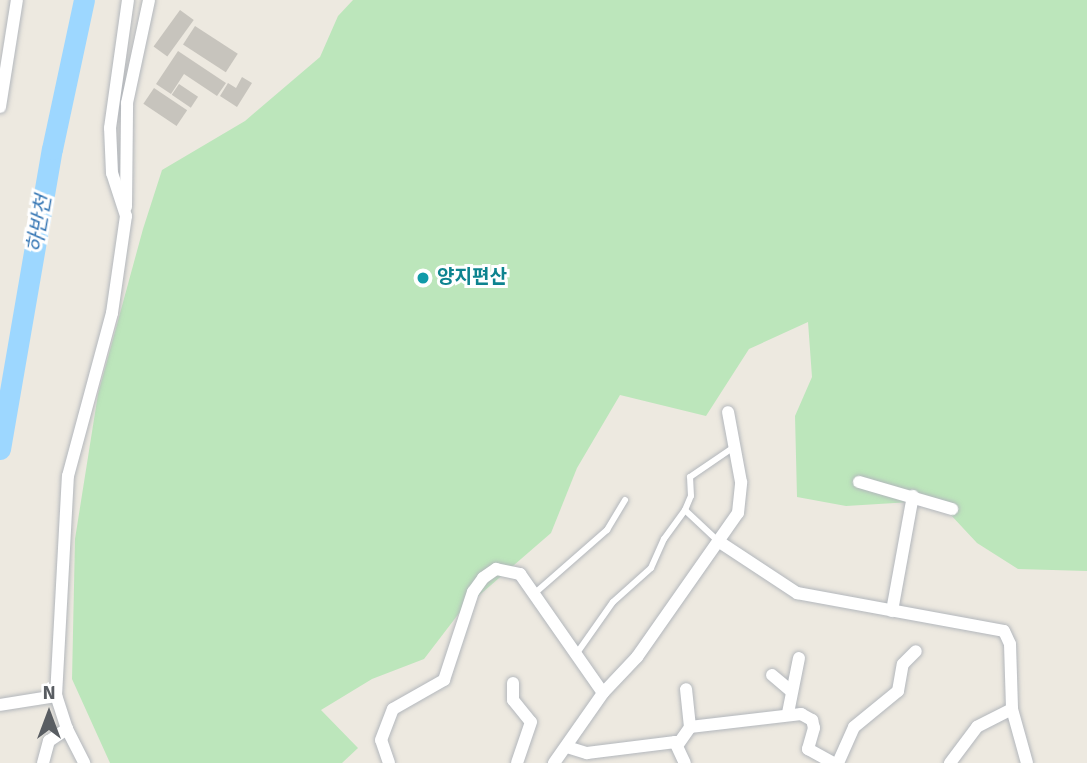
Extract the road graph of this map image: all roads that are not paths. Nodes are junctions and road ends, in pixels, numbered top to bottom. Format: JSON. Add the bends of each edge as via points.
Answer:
{"nodes":[{"id":1,"x":17,"y":0,"type":"edge"},
{"id":2,"x":128,"y":0,"type":"edge"},
{"id":3,"x":149,"y":0,"type":"edge"},
{"id":4,"x":0,"y":107,"type":"edge"},
{"id":5,"x":126,"y":216,"type":"junction"},
{"id":6,"x":728,"y":411,"type":"dead end"},
{"id":7,"x":734,"y":447,"type":"junction"},
{"id":8,"x":859,"y":482,"type":"dead end"},
{"id":9,"x":912,"y":496,"type":"junction"},
{"id":10,"x":625,"y":500,"type":"dead end"},
{"id":11,"x":952,"y":509,"type":"dead end"},
{"id":12,"x":685,"y":510,"type":"junction"},
{"id":13,"x":718,"y":541,"type":"junction"},
{"id":14,"x":535,"y":593,"type":"junction"},
{"id":15,"x":892,"y":611,"type":"junction"},
{"id":16,"x":916,"y":651,"type":"dead end"},
{"id":17,"x":576,"y":655,"type":"junction"},
{"id":18,"x":799,"y":658,"type":"dead end"},
{"id":19,"x":772,"y":675,"type":"dead end"},
{"id":20,"x":513,"y":683,"type":"dead end"},
{"id":21,"x":686,"y":690,"type":"dead end"},
{"id":22,"x":791,"y":691,"type":"junction"},
{"id":23,"x":603,"y":693,"type":"junction"},
{"id":24,"x":50,"y":696,"type":"junction"},
{"id":25,"x":0,"y":705,"type":"edge"},
{"id":26,"x":1012,"y":709,"type":"junction"},
{"id":27,"x":788,"y":713,"type":"junction"},
{"id":28,"x":690,"y":727,"type":"junction"},
{"id":29,"x":67,"y":729,"type":"junction"},
{"id":30,"x":679,"y":743,"type":"junction"},
{"id":31,"x":567,"y":747,"type":"junction"},
{"id":32,"x":43,"y":763,"type":"edge"},
{"id":33,"x":85,"y":763,"type":"edge"},
{"id":34,"x":389,"y":763,"type":"edge"},
{"id":35,"x":517,"y":763,"type":"edge"},
{"id":36,"x":554,"y":763,"type":"edge"},
{"id":37,"x":685,"y":763,"type":"edge"},
{"id":38,"x":835,"y":763,"type":"edge"},
{"id":39,"x":950,"y":763,"type":"edge"},
{"id":40,"x":1027,"y":763,"type":"edge"}],
"edges":[{"from":1,"to":4,"type":"street"},
{"from":2,"to":5,"type":"street","via":[[110,128],[112,173]]},
{"from":3,"to":5,"type":"street","via":[[127,103]]},
{"from":5,"to":24,"type":"street","via":[[112,313],[68,476]]},
{"from":6,"to":7,"type":"street"},
{"from":7,"to":12,"type":"lane","via":[[692,472]]},
{"from":7,"to":13,"type":"street","via":[[741,498],[738,513]]},
{"from":8,"to":9,"type":"street"},
{"from":9,"to":11,"type":"street"},
{"from":9,"to":15,"type":"street"},
{"from":10,"to":14,"type":"lane","via":[[607,530]]},
{"from":12,"to":13,"type":"lane"},
{"from":12,"to":17,"type":"lane","via":[[651,568],[613,602]]},
{"from":13,"to":15,"type":"street","via":[[797,593]]},
{"from":13,"to":23,"type":"street","via":[[638,657]]},
{"from":14,"to":17,"type":"street"},
{"from":14,"to":34,"type":"street","via":[[512,569],[496,569],[482,578],[465,612],[452,667],[444,680],[407,697],[384,724],[381,740]]},
{"from":15,"to":26,"type":"street","via":[[1004,631],[1010,644]]},
{"from":16,"to":38,"type":"street","via":[[903,664],[898,691],[863,715]]},
{"from":17,"to":23,"type":"street"},
{"from":18,"to":22,"type":"street"},
{"from":19,"to":22,"type":"street"},
{"from":20,"to":35,"type":"street","via":[[513,700],[531,722]]},
{"from":21,"to":28,"type":"street"},
{"from":22,"to":27,"type":"street"},
{"from":23,"to":31,"type":"street"},
{"from":24,"to":25,"type":"street"},
{"from":24,"to":29,"type":"street"},
{"from":26,"to":39,"type":"street","via":[[977,727]]},
{"from":26,"to":40,"type":"street"},
{"from":27,"to":28,"type":"street","via":[[715,728]]},
{"from":27,"to":38,"type":"street","via":[[812,720],[808,749]]},
{"from":28,"to":30,"type":"street"},
{"from":29,"to":32,"type":"street","via":[[49,741]]},
{"from":29,"to":33,"type":"street"},
{"from":30,"to":31,"type":"street","via":[[587,753]]},
{"from":30,"to":37,"type":"street"},
{"from":31,"to":36,"type":"street"}]}
